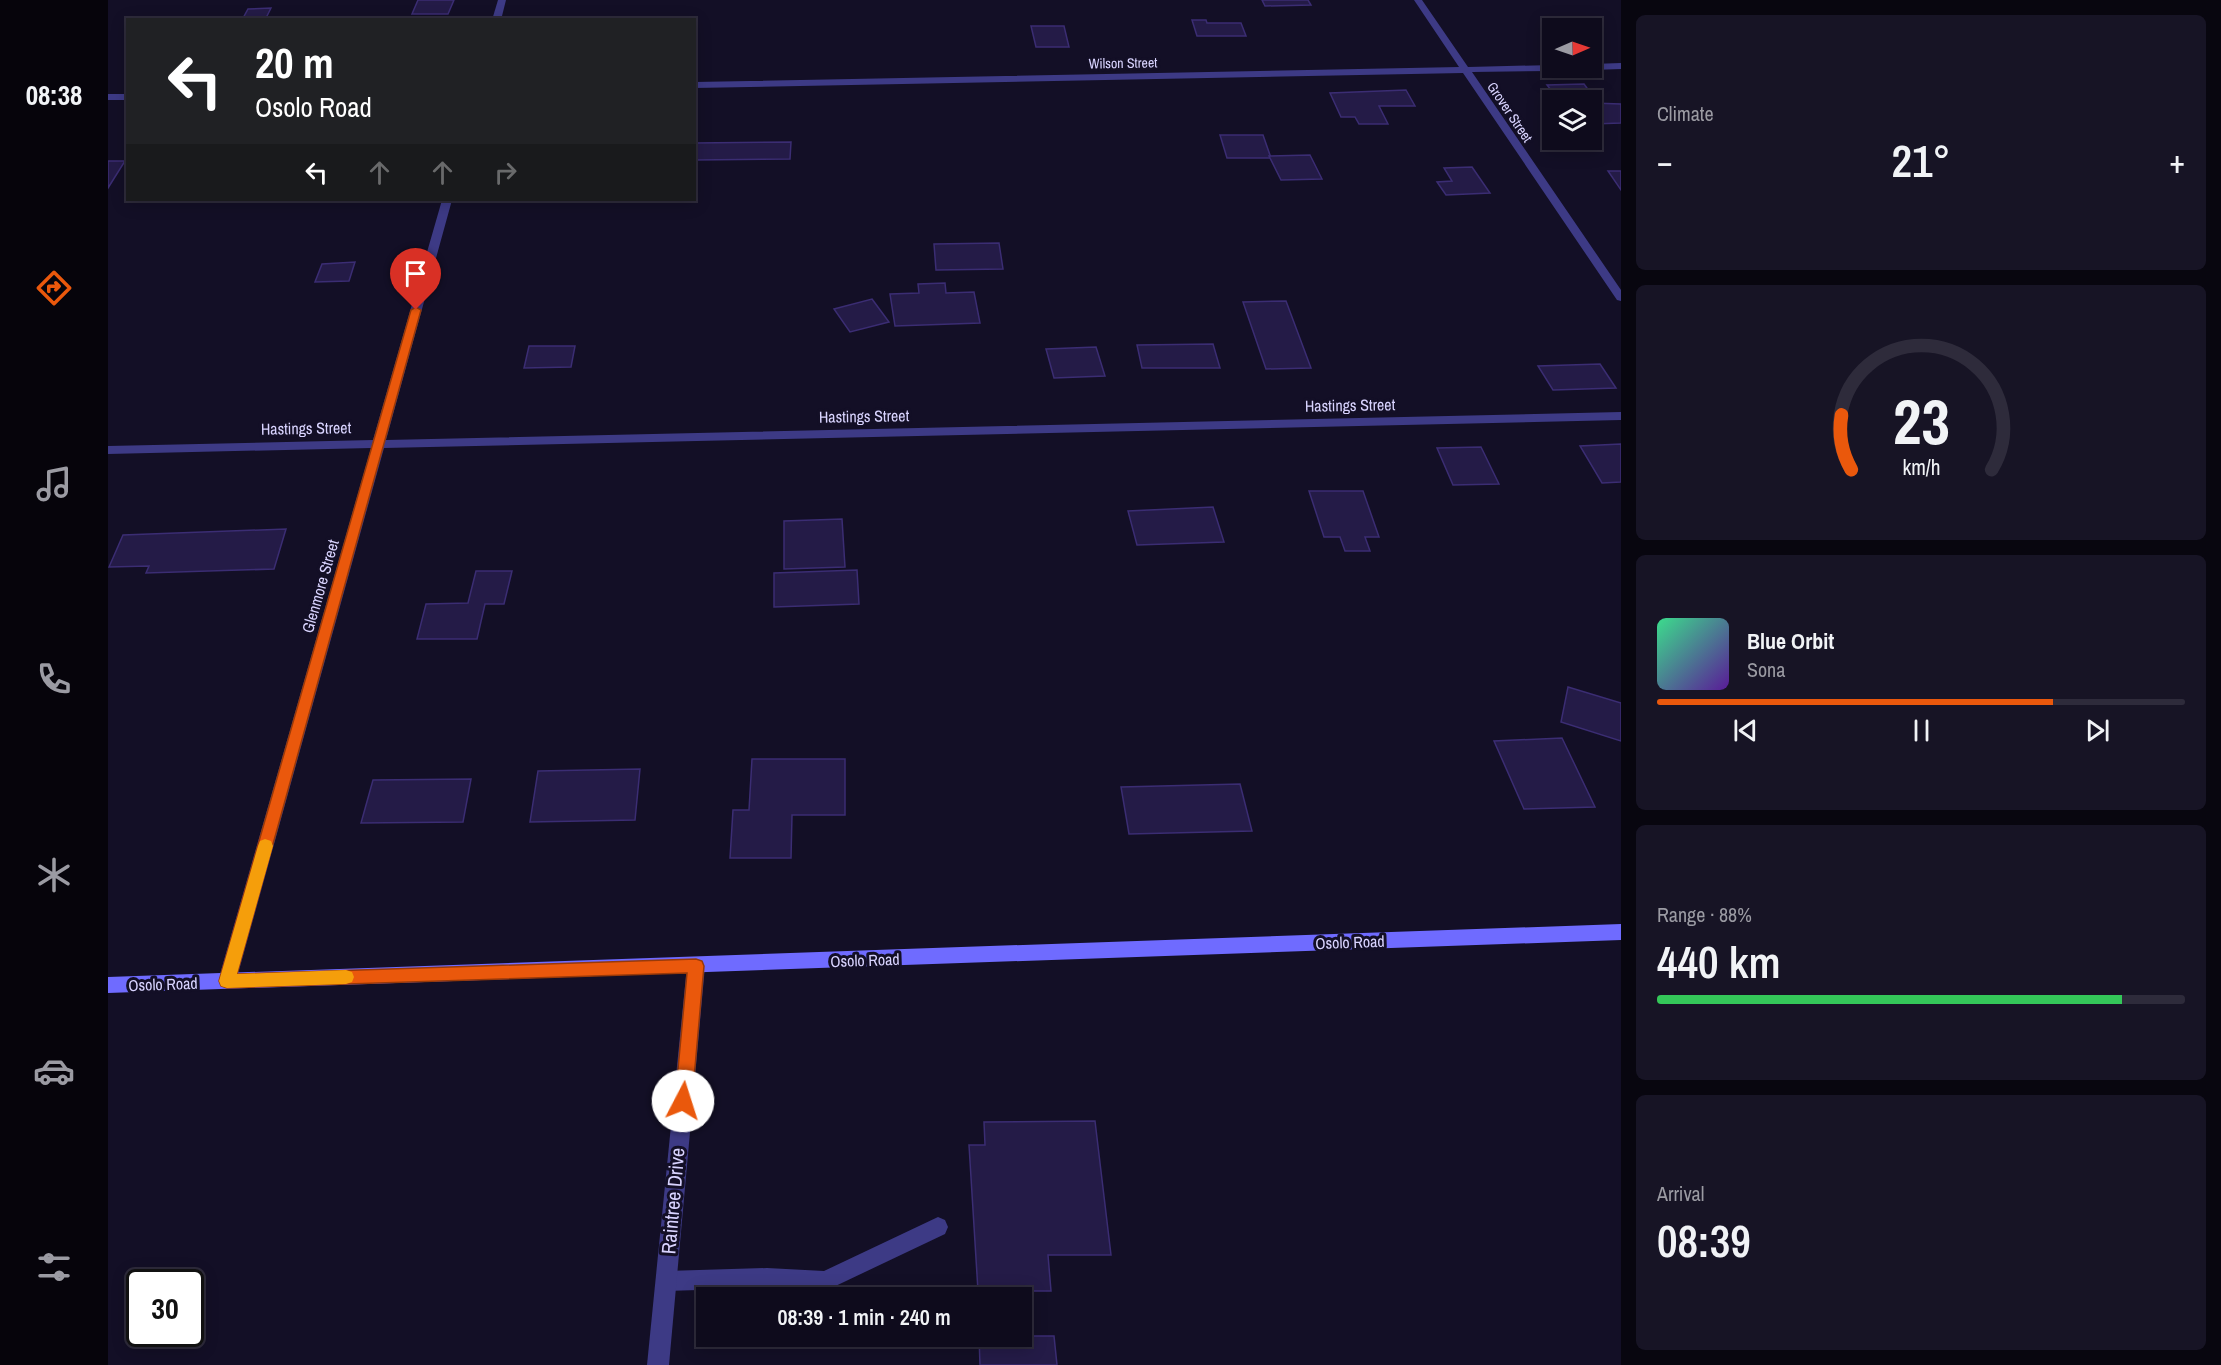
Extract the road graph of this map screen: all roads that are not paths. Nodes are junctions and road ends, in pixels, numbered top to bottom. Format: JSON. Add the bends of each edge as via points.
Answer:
{"nodes":[{"id":1,"x":502,"y":0,"type":"edge"},
{"id":2,"x":1418,"y":0,"type":"edge"},
{"id":3,"x":497,"y":18,"type":"edge"},
{"id":4,"x":1621,"y":66,"type":"edge"},
{"id":5,"x":1602,"y":67,"type":"edge"},
{"id":6,"x":1542,"y":68,"type":"edge"},
{"id":7,"x":1464,"y":69,"type":"junction"},
{"id":8,"x":696,"y":85,"type":"edge"},
{"id":9,"x":108,"y":97,"type":"edge"},
{"id":10,"x":126,"y":97,"type":"edge"},
{"id":11,"x":447,"y":201,"type":"edge"},
{"id":12,"x":1621,"y":298,"type":"edge"},
{"id":13,"x":1621,"y":416,"type":"edge"},
{"id":14,"x":380,"y":443,"type":"junction"},
{"id":15,"x":108,"y":450,"type":"edge"},
{"id":16,"x":1621,"y":932,"type":"edge"},
{"id":17,"x":696,"y":966,"type":"junction"},
{"id":18,"x":227,"y":981,"type":"junction"},
{"id":19,"x":108,"y":986,"type":"edge"},
{"id":20,"x":938,"y":1227,"type":"dead end"},
{"id":21,"x":666,"y":1281,"type":"junction"},
{"id":22,"x":658,"y":1365,"type":"edge"}],
"edges":[{"from":1,"to":3,"type":"street"},
{"from":2,"to":7,"type":"street","name":"Grover Street"},
{"from":4,"to":5,"type":"street"},
{"from":6,"to":7,"type":"street","name":"Wilson Street"},
{"from":7,"to":8,"type":"street","name":"Wilson Street"},
{"from":7,"to":12,"type":"street","name":"Grover Street"},
{"from":9,"to":10,"type":"street"},
{"from":11,"to":14,"type":"street","name":"Glenmore Street"},
{"from":13,"to":14,"type":"street","name":"Hastings Street"},
{"from":14,"to":15,"type":"street","name":"Hastings Street"},
{"from":14,"to":18,"type":"street","name":"Glenmore Street"},
{"from":16,"to":17,"type":"street","name":"Osolo Road"},
{"from":17,"to":18,"type":"street","name":"Osolo Road"},
{"from":17,"to":21,"type":"street","name":"Raintree Drive"},
{"from":18,"to":19,"type":"street","name":"Osolo Road"},
{"from":20,"to":21,"type":"street","via":[[825,1281]]},
{"from":21,"to":22,"type":"street","name":"Raintree Drive"}]}
